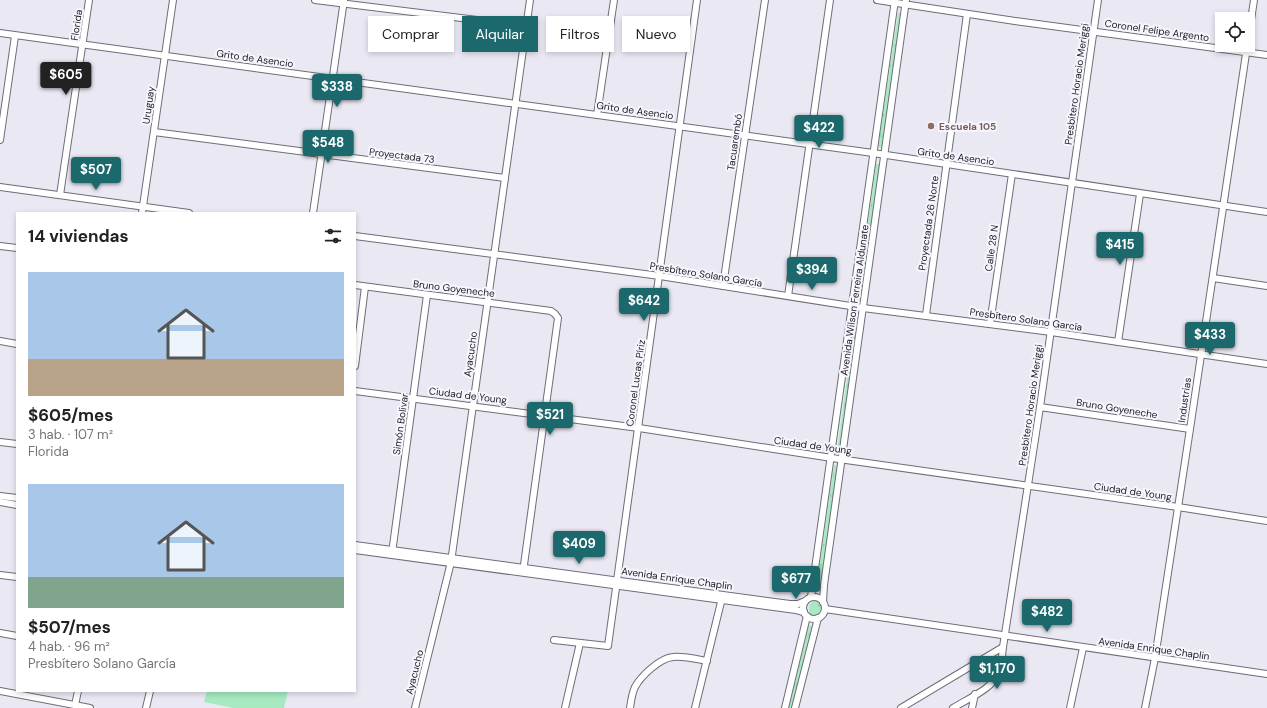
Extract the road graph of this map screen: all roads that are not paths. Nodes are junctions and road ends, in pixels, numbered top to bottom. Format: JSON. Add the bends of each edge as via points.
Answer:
{"nodes":[{"id":1,"x":89,"y":0,"type":"edge"},
{"id":2,"x":173,"y":0,"type":"edge"},
{"id":3,"x":315,"y":0,"type":"edge"},
{"id":4,"x":530,"y":0,"type":"edge"},
{"id":5,"x":614,"y":0,"type":"edge"},
{"id":6,"x":697,"y":0,"type":"edge"},
{"id":7,"x":765,"y":0,"type":"edge"},
{"id":8,"x":830,"y":0,"type":"edge"},
{"id":9,"x":877,"y":0,"type":"edge"},
{"id":10,"x":1098,"y":0,"type":"edge"},
{"id":11,"x":1254,"y":0,"type":"edge"},
{"id":12,"x":895,"y":1,"type":"edge"},
{"id":13,"x":344,"y":2,"type":"edge"},
{"id":14,"x":906,"y":2,"type":"edge"},
{"id":15,"x":1252,"y":12,"type":"edge"},
{"id":16,"x":967,"y":14,"type":"junction"},
{"id":17,"x":528,"y":16,"type":"edge"},
{"id":18,"x":462,"y":18,"type":"edge"},
{"id":19,"x":1094,"y":31,"type":"junction"},
{"id":20,"x":0,"y":34,"type":"edge"},
{"id":21,"x":15,"y":36,"type":"junction"},
{"id":22,"x":83,"y":45,"type":"junction"},
{"id":23,"x":1215,"y":48,"type":"edge"},
{"id":24,"x":523,"y":52,"type":"edge"},
{"id":25,"x":1247,"y":52,"type":"joint"},
{"id":26,"x":1267,"y":55,"type":"edge"},
{"id":27,"x":165,"y":56,"type":"junction"},
{"id":28,"x":332,"y":78,"type":"junction"},
{"id":29,"x":516,"y":103,"type":"junction"},
{"id":30,"x":597,"y":115,"type":"junction"},
{"id":31,"x":680,"y":127,"type":"junction"},
{"id":32,"x":154,"y":132,"type":"junction"},
{"id":33,"x":745,"y":136,"type":"junction"},
{"id":34,"x":0,"y":140,"type":"edge"},
{"id":35,"x":810,"y":145,"type":"junction"},
{"id":36,"x":322,"y":154,"type":"junction"},
{"id":37,"x":873,"y":154,"type":"junction"},
{"id":38,"x":884,"y":155,"type":"junction"},
{"id":39,"x":947,"y":165,"type":"junction"},
{"id":40,"x":1012,"y":174,"type":"junction"},
{"id":41,"x":505,"y":178,"type":"junction"},
{"id":42,"x":1072,"y":183,"type":"junction"},
{"id":43,"x":0,"y":187,"type":"edge"},
{"id":44,"x":1140,"y":194,"type":"junction"},
{"id":45,"x":60,"y":195,"type":"junction"},
{"id":46,"x":1223,"y":206,"type":"junction"},
{"id":47,"x":143,"y":210,"type":"edge"},
{"id":48,"x":174,"y":212,"type":"edge"},
{"id":49,"x":313,"y":212,"type":"edge"},
{"id":50,"x":1267,"y":212,"type":"edge"},
{"id":51,"x":356,"y":236,"type":"edge"},
{"id":52,"x":0,"y":246,"type":"edge"},
{"id":53,"x":16,"y":248,"type":"edge"},
{"id":54,"x":494,"y":255,"type":"junction"},
{"id":55,"x":660,"y":276,"type":"junction"},
{"id":56,"x":1213,"y":278,"type":"junction"},
{"id":57,"x":356,"y":285,"type":"edge"},
{"id":58,"x":723,"y":286,"type":"junction"},
{"id":59,"x":1267,"y":286,"type":"edge"},
{"id":60,"x":365,"y":287,"type":"junction"},
{"id":61,"x":427,"y":295,"type":"junction"},
{"id":62,"x":788,"y":296,"type":"junction"},
{"id":63,"x":488,"y":303,"type":"junction"},
{"id":64,"x":853,"y":306,"type":"junction"},
{"id":65,"x":863,"y":308,"type":"junction"},
{"id":66,"x":926,"y":315,"type":"junction"},
{"id":67,"x":990,"y":324,"type":"junction"},
{"id":68,"x":1051,"y":332,"type":"junction"},
{"id":69,"x":0,"y":342,"type":"edge"},
{"id":70,"x":1118,"y":342,"type":"junction"},
{"id":71,"x":16,"y":344,"type":"edge"},
{"id":72,"x":1201,"y":354,"type":"junction"},
{"id":73,"x":356,"y":358,"type":"edge"},
{"id":74,"x":1267,"y":364,"type":"edge"},
{"id":75,"x":356,"y":390,"type":"edge"},
{"id":76,"x":413,"y":398,"type":"junction"},
{"id":77,"x":473,"y":406,"type":"junction"},
{"id":78,"x":1040,"y":407,"type":"junction"},
{"id":79,"x":544,"y":415,"type":"junction"},
{"id":80,"x":639,"y":428,"type":"junction"},
{"id":81,"x":1190,"y":430,"type":"junction"},
{"id":82,"x":0,"y":442,"type":"edge"},
{"id":83,"x":16,"y":444,"type":"edge"},
{"id":84,"x":832,"y":458,"type":"junction"},
{"id":85,"x":842,"y":459,"type":"junction"},
{"id":86,"x":1028,"y":486,"type":"junction"},
{"id":87,"x":0,"y":496,"type":"edge"},
{"id":88,"x":16,"y":498,"type":"edge"},
{"id":89,"x":0,"y":502,"type":"edge"},
{"id":90,"x":16,"y":504,"type":"edge"},
{"id":91,"x":1178,"y":507,"type":"junction"},
{"id":92,"x":1267,"y":521,"type":"edge"},
{"id":93,"x":356,"y":545,"type":"edge"},
{"id":94,"x":356,"y":550,"type":"edge"},
{"id":95,"x":392,"y":552,"type":"junction"},
{"id":96,"x":451,"y":560,"type":"junction"},
{"id":97,"x":523,"y":570,"type":"junction"},
{"id":98,"x":0,"y":575,"type":"edge"},
{"id":99,"x":16,"y":577,"type":"edge"},
{"id":100,"x":618,"y":582,"type":"junction"},
{"id":101,"x":722,"y":598,"type":"junction"},
{"id":102,"x":808,"y":599,"type":"junction"},
{"id":103,"x":823,"y":602,"type":"junction"},
{"id":104,"x":825,"y":609,"type":"junction"},
{"id":105,"x":806,"y":614,"type":"junction"},
{"id":106,"x":818,"y":618,"type":"junction"},
{"id":107,"x":0,"y":633,"type":"edge"},
{"id":108,"x":16,"y":636,"type":"edge"},
{"id":109,"x":1005,"y":636,"type":"junction"},
{"id":110,"x":554,"y":640,"type":"dead end"},
{"id":111,"x":580,"y":643,"type":"junction"},
{"id":112,"x":1003,"y":646,"type":"junction"},
{"id":113,"x":1083,"y":648,"type":"junction"},
{"id":114,"x":1155,"y":658,"type":"junction"},
{"id":115,"x":707,"y":660,"type":"junction"},
{"id":116,"x":1267,"y":674,"type":"edge"},
{"id":117,"x":0,"y":691,"type":"edge"},
{"id":118,"x":78,"y":692,"type":"edge"},
{"id":119,"x":150,"y":692,"type":"edge"},
{"id":120,"x":20,"y":693,"type":"edge"},
{"id":121,"x":975,"y":694,"type":"junction"},
{"id":122,"x":49,"y":701,"type":"junction"},
{"id":123,"x":75,"y":705,"type":"junction"},
{"id":124,"x":47,"y":708,"type":"edge"},
{"id":125,"x":90,"y":708,"type":"edge"},
{"id":126,"x":146,"y":708,"type":"edge"},
{"id":127,"x":415,"y":708,"type":"edge"},
{"id":128,"x":565,"y":708,"type":"edge"},
{"id":129,"x":630,"y":708,"type":"edge"},
{"id":130,"x":695,"y":708,"type":"edge"},
{"id":131,"x":785,"y":708,"type":"edge"},
{"id":132,"x":795,"y":708,"type":"edge"},
{"id":133,"x":901,"y":708,"type":"edge"},
{"id":134,"x":953,"y":708,"type":"edge"},
{"id":135,"x":972,"y":708,"type":"edge"},
{"id":136,"x":1070,"y":708,"type":"edge"},
{"id":137,"x":1145,"y":708,"type":"edge"}],
"edges":[{"from":1,"to":22,"type":"street","name":"Florida"},
{"from":2,"to":27,"type":"street","name":"Uruguay"},
{"from":3,"to":13,"type":"street"},
{"from":4,"to":17,"type":"street","name":"Ayacucho"},
{"from":5,"to":30,"type":"street"},
{"from":6,"to":31,"type":"street","name":"Coronel Lucas Píriz"},
{"from":7,"to":33,"type":"street","name":"Tacuarembó"},
{"from":8,"to":35,"type":"street"},
{"from":9,"to":12,"type":"street","name":"Coronel Felipe Argento"},
{"from":10,"to":19,"type":"street","name":"Presbítero Horacio Meriggi"},
{"from":11,"to":15,"type":"street","name":"Industrias"},
{"from":12,"to":14,"type":"street","name":"Coronel Felipe Argento"},
{"from":12,"to":37,"type":"street","name":"Avenida Wilson Ferreira Aldunate"},
{"from":13,"to":18,"type":"street"},
{"from":13,"to":28,"type":"street"},
{"from":14,"to":16,"type":"street","name":"Coronel Felipe Argento"},
{"from":14,"to":38,"type":"street","name":"Avenida Wilson Ferreira Aldunate"},
{"from":16,"to":19,"type":"street","name":"Coronel Felipe Argento"},
{"from":16,"to":39,"type":"street","name":"Proyectada 26 Norte"},
{"from":19,"to":23,"type":"street","name":"Coronel Felipe Argento"},
{"from":19,"to":42,"type":"street","name":"Presbítero Horacio Meriggi"},
{"from":20,"to":21,"type":"street","name":"Grito de Asencio"},
{"from":21,"to":22,"type":"street","name":"Grito de Asencio"},
{"from":21,"to":34,"type":"street"},
{"from":22,"to":27,"type":"street","name":"Grito de Asencio"},
{"from":22,"to":45,"type":"street","name":"Florida"},
{"from":24,"to":29,"type":"street","name":"Ayacucho"},
{"from":25,"to":26,"type":"street","name":"Coronel Felipe Argento"},
{"from":25,"to":46,"type":"street","name":"Industrias"},
{"from":27,"to":28,"type":"street","name":"Grito de Asencio"},
{"from":27,"to":32,"type":"street","name":"Uruguay"},
{"from":28,"to":29,"type":"street","name":"Grito de Asencio"},
{"from":28,"to":36,"type":"street"},
{"from":29,"to":30,"type":"street","name":"Grito de Asencio"},
{"from":29,"to":41,"type":"street","name":"Ayacucho"},
{"from":30,"to":31,"type":"street","name":"Grito de Asencio"},
{"from":31,"to":33,"type":"street","name":"Grito de Asencio"},
{"from":31,"to":55,"type":"street","name":"Coronel Lucas Píriz"},
{"from":32,"to":36,"type":"street","name":"Proyectada 73"},
{"from":32,"to":47,"type":"street","name":"Uruguay"},
{"from":33,"to":35,"type":"street","name":"Grito de Asencio"},
{"from":33,"to":58,"type":"street","name":"Tacuarembó"},
{"from":35,"to":37,"type":"street","name":"Grito de Asencio"},
{"from":35,"to":62,"type":"street"},
{"from":36,"to":41,"type":"street","name":"Proyectada 73"},
{"from":36,"to":49,"type":"street"},
{"from":37,"to":38,"type":"street","name":"Grito de Asencio"},
{"from":37,"to":64,"type":"street","name":"Avenida Wilson Ferreira Aldunate"},
{"from":38,"to":39,"type":"street","name":"Grito de Asencio"},
{"from":38,"to":65,"type":"street","name":"Avenida Wilson Ferreira Aldunate"},
{"from":39,"to":40,"type":"street","name":"Grito de Asencio"},
{"from":39,"to":66,"type":"street","name":"Proyectada 26 Norte"},
{"from":40,"to":42,"type":"street","name":"Grito de Asencio"},
{"from":40,"to":67,"type":"street","name":"Calle 28 N"},
{"from":41,"to":54,"type":"street","name":"Ayacucho"},
{"from":42,"to":44,"type":"street","name":"Grito de Asencio"},
{"from":42,"to":68,"type":"street","name":"Presbítero Horacio Meriggi"},
{"from":43,"to":45,"type":"street"},
{"from":44,"to":46,"type":"street","name":"Grito de Asencio"},
{"from":44,"to":70,"type":"street"},
{"from":45,"to":47,"type":"street"},
{"from":46,"to":50,"type":"street","name":"Grito de Asencio"},
{"from":46,"to":56,"type":"street","name":"Industrias"},
{"from":47,"to":48,"type":"street"},
{"from":51,"to":54,"type":"street","name":"Presbítero Solano García"},
{"from":52,"to":53,"type":"street"},
{"from":54,"to":55,"type":"street","name":"Presbítero Solano García"},
{"from":54,"to":63,"type":"street","name":"Ayacucho"},
{"from":55,"to":58,"type":"street","name":"Presbítero Solano García"},
{"from":55,"to":80,"type":"street","name":"Coronel Lucas Píriz"},
{"from":56,"to":59,"type":"street"},
{"from":56,"to":72,"type":"street","name":"Industrias"},
{"from":57,"to":60,"type":"street","name":"Bruno Goyeneche"},
{"from":58,"to":62,"type":"street","name":"Presbítero Solano García"},
{"from":60,"to":61,"type":"street","name":"Bruno Goyeneche"},
{"from":60,"to":73,"type":"street"},
{"from":61,"to":63,"type":"street","name":"Bruno Goyeneche"},
{"from":61,"to":76,"type":"street","name":"Simón Bolivar"},
{"from":62,"to":64,"type":"street","name":"Presbítero Solano García"},
{"from":63,"to":77,"type":"street","name":"Ayacucho"},
{"from":63,"to":79,"type":"street","name":"Bruno Goyeneche","via":[[551,312],[558,318]]},
{"from":64,"to":65,"type":"street","name":"Presbítero Solano García"},
{"from":64,"to":84,"type":"street","name":"Avenida Wilson Ferreira Aldunate"},
{"from":65,"to":66,"type":"street","name":"Presbítero Solano García"},
{"from":65,"to":85,"type":"street","name":"Avenida Wilson Ferreira Aldunate"},
{"from":66,"to":67,"type":"street","name":"Presbítero Solano García"},
{"from":67,"to":68,"type":"street","name":"Presbítero Solano García"},
{"from":68,"to":70,"type":"street","name":"Presbítero Solano García"},
{"from":68,"to":78,"type":"street","name":"Presbítero Horacio Meriggi"},
{"from":69,"to":71,"type":"street"},
{"from":70,"to":72,"type":"street","name":"Presbítero Solano García"},
{"from":72,"to":74,"type":"street","name":"Presbítero Solano García"},
{"from":72,"to":81,"type":"street","name":"Industrias"},
{"from":75,"to":76,"type":"street","name":"Ciudad de Young"},
{"from":76,"to":77,"type":"street","name":"Ciudad de Young"},
{"from":76,"to":95,"type":"street","name":"Simón Bolivar"},
{"from":77,"to":79,"type":"street","name":"Ciudad de Young"},
{"from":77,"to":96,"type":"street","name":"Ayacucho"},
{"from":78,"to":81,"type":"street","name":"Bruno Goyeneche"},
{"from":78,"to":86,"type":"street","name":"Presbítero Horacio Meriggi"},
{"from":79,"to":80,"type":"street","name":"Ciudad de Young"},
{"from":79,"to":97,"type":"street"},
{"from":80,"to":84,"type":"street","name":"Ciudad de Young"},
{"from":80,"to":100,"type":"street","name":"Coronel Lucas Píriz"},
{"from":81,"to":91,"type":"street","name":"Industrias"},
{"from":82,"to":83,"type":"street"},
{"from":84,"to":85,"type":"street","name":"Ciudad de Young"},
{"from":84,"to":102,"type":"street","name":"Avenida Wilson Ferreira Aldunate"},
{"from":85,"to":86,"type":"street","name":"Ciudad de Young"},
{"from":85,"to":103,"type":"street","name":"Avenida Wilson Ferreira Aldunate"},
{"from":86,"to":91,"type":"street","name":"Ciudad de Young"},
{"from":86,"to":109,"type":"street","name":"Presbítero Horacio Meriggi"},
{"from":87,"to":88,"type":"street"},
{"from":89,"to":90,"type":"street"},
{"from":91,"to":92,"type":"street","name":"Ciudad de Young"},
{"from":91,"to":114,"type":"street","name":"Industrias"},
{"from":93,"to":95,"type":"street","name":"Avenida Enrique Chaplin"},
{"from":94,"to":95,"type":"street","name":"Avenida Enrique Chaplin"},
{"from":95,"to":96,"type":"street","name":"Avenida Enrique Chaplin"},
{"from":96,"to":97,"type":"street","name":"Avenida Enrique Chaplin"},
{"from":96,"to":127,"type":"street","name":"Ayacucho"},
{"from":97,"to":100,"type":"street","name":"Avenida Enrique Chaplin"},
{"from":98,"to":99,"type":"street"},
{"from":100,"to":101,"type":"street","name":"Avenida Enrique Chaplin"},
{"from":100,"to":111,"type":"street","name":"Coronel Lucas Píriz","via":[[608,646]]},
{"from":101,"to":102,"type":"street","name":"Avenida Enrique Chaplin","via":[[790,604],[798,604]]},
{"from":101,"to":105,"type":"street","name":"Avenida Enrique Chaplin","via":[[796,610]]},
{"from":101,"to":115,"type":"street"},
{"from":102,"to":103,"type":"street","via":[[818,598]]},
{"from":102,"to":105,"type":"street","via":[[803,607]]},
{"from":103,"to":104,"type":"street"},
{"from":104,"to":106,"type":"street"},
{"from":104,"to":109,"type":"street","name":"Avenida Enrique Chaplin"},
{"from":105,"to":106,"type":"street"},
{"from":105,"to":131,"type":"street"},
{"from":106,"to":132,"type":"street"},
{"from":107,"to":108,"type":"street"},
{"from":109,"to":112,"type":"street","name":"Presbítero Horacio Meriggi"},
{"from":109,"to":113,"type":"street","name":"Avenida Enrique Chaplin"},
{"from":110,"to":111,"type":"street","name":"Coronel Lucas Píriz"},
{"from":111,"to":128,"type":"street"},
{"from":112,"to":121,"type":"street","name":"Presbítero Horacio Meriggi","via":[[1000,669],[995,680]]},
{"from":112,"to":133,"type":"street"},
{"from":113,"to":114,"type":"street","name":"Avenida Enrique Chaplin"},
{"from":113,"to":136,"type":"street"},
{"from":114,"to":116,"type":"street","name":"Avenida Enrique Chaplin"},
{"from":114,"to":137,"type":"street","name":"Industrias"},
{"from":115,"to":129,"type":"street","via":[[675,657],[663,660],[648,671],[639,682]]},
{"from":115,"to":130,"type":"street"},
{"from":117,"to":120,"type":"street"},
{"from":118,"to":123,"type":"street"},
{"from":119,"to":126,"type":"street"},
{"from":120,"to":122,"type":"street"},
{"from":121,"to":134,"type":"street","name":"Presbítero Horacio Meriggi"},
{"from":121,"to":135,"type":"street"},
{"from":122,"to":123,"type":"street"},
{"from":122,"to":124,"type":"street"},
{"from":123,"to":125,"type":"street"}]}
